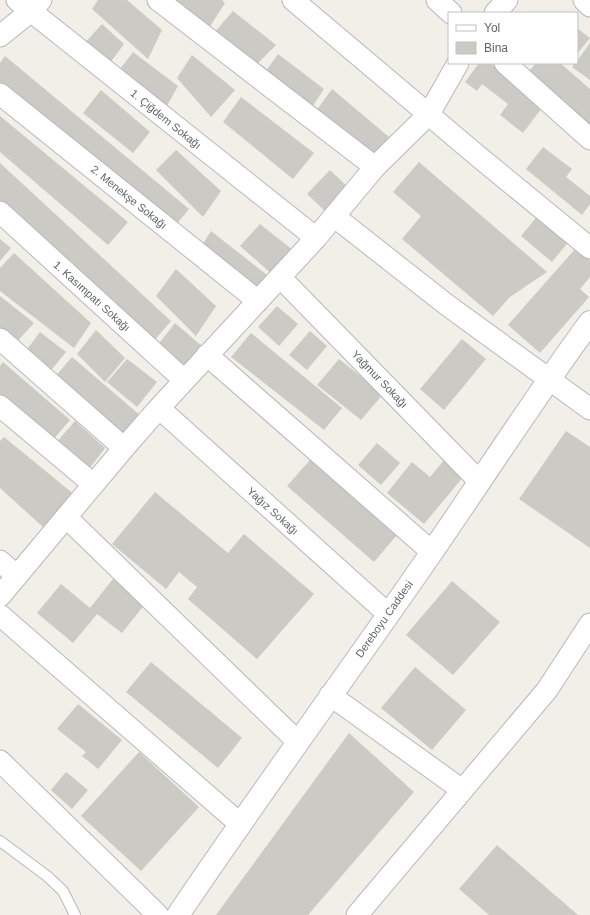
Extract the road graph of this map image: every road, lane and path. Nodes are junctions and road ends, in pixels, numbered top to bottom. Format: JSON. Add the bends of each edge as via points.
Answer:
{"nodes":[{"id":1,"x":158,"y":0,"type":"edge"},
{"id":2,"x":293,"y":0,"type":"edge"},
{"id":3,"x":437,"y":0,"type":"edge"},
{"id":4,"x":507,"y":0,"type":"edge"},
{"id":5,"x":584,"y":0,"type":"edge"},
{"id":6,"x":29,"y":4,"type":"edge"},
{"id":7,"x":590,"y":6,"type":"edge"},
{"id":8,"x":450,"y":12,"type":"edge"},
{"id":9,"x":496,"y":12,"type":"edge"},
{"id":10,"x":0,"y":36,"type":"edge"},
{"id":11,"x":457,"y":64,"type":"edge"},
{"id":12,"x":506,"y":64,"type":"edge"},
{"id":13,"x":0,"y":94,"type":"edge"},
{"id":14,"x":429,"y":114,"type":"junction"},
{"id":15,"x":590,"y":139,"type":"edge"},
{"id":16,"x":375,"y":167,"type":"junction"},
{"id":17,"x":0,"y":212,"type":"edge"},
{"id":18,"x":335,"y":217,"type":"junction"},
{"id":19,"x":316,"y":238,"type":"junction"},
{"id":20,"x":590,"y":248,"type":"edge"},
{"id":21,"x":280,"y":277,"type":"junction"},
{"id":22,"x":258,"y":301,"type":"junction"},
{"id":23,"x":590,"y":322,"type":"edge"},
{"id":24,"x":0,"y":339,"type":"edge"},
{"id":25,"x":207,"y":355,"type":"junction"},
{"id":26,"x":549,"y":379,"type":"junction"},
{"id":27,"x":184,"y":380,"type":"junction"},
{"id":28,"x":0,"y":406,"type":"edge"},
{"id":29,"x":159,"y":408,"type":"junction"},
{"id":30,"x":590,"y":410,"type":"edge"},
{"id":31,"x":124,"y":448,"type":"junction"},
{"id":32,"x":479,"y":481,"type":"junction"},
{"id":33,"x":93,"y":484,"type":"junction"},
{"id":34,"x":66,"y":517,"type":"junction"},
{"id":35,"x":432,"y":552,"type":"junction"},
{"id":36,"x":0,"y":561,"type":"edge"},
{"id":37,"x":17,"y":576,"type":"junction"},
{"id":38,"x":0,"y":596,"type":"edge"},
{"id":39,"x":388,"y":614,"type":"junction"},
{"id":40,"x":0,"y":615,"type":"edge"},
{"id":41,"x":590,"y":624,"type":"edge"},
{"id":42,"x":330,"y":695,"type":"junction"},
{"id":43,"x":298,"y":742,"type":"junction"},
{"id":44,"x":0,"y":762,"type":"edge"},
{"id":45,"x":462,"y":790,"type":"junction"},
{"id":46,"x":240,"y":824,"type":"junction"},
{"id":47,"x":0,"y":841,"type":"edge"},
{"id":48,"x":75,"y":915,"type":"edge"},
{"id":49,"x":158,"y":915,"type":"edge"},
{"id":50,"x":178,"y":915,"type":"edge"},
{"id":51,"x":356,"y":915,"type":"edge"}],
"edges":[{"from":1,"to":16,"type":"street"},
{"from":2,"to":14,"type":"street"},
{"from":3,"to":8,"type":"street"},
{"from":4,"to":9,"type":"street"},
{"from":5,"to":7,"type":"street"},
{"from":6,"to":10,"type":"street"},
{"from":6,"to":19,"type":"street","name":"1. Çiğdem Sokağı"},
{"from":11,"to":14,"type":"street"},
{"from":12,"to":15,"type":"street"},
{"from":13,"to":22,"type":"street","name":"2. Menekşe Sokağı"},
{"from":14,"to":16,"type":"street"},
{"from":14,"to":20,"type":"street"},
{"from":16,"to":18,"type":"street"},
{"from":17,"to":27,"type":"street","name":"1. Kasımpatı Sokağı"},
{"from":18,"to":19,"type":"street"},
{"from":18,"to":26,"type":"street","via":[[447,306]]},
{"from":19,"to":21,"type":"street"},
{"from":21,"to":22,"type":"street"},
{"from":21,"to":32,"type":"street","name":"Yağmur Sokağı"},
{"from":22,"to":25,"type":"street"},
{"from":23,"to":26,"type":"main road","name":"Dereboyu Caddesi"},
{"from":24,"to":31,"type":"street"},
{"from":25,"to":27,"type":"street"},
{"from":25,"to":35,"type":"street"},
{"from":26,"to":30,"type":"street"},
{"from":26,"to":32,"type":"main road","name":"Dereboyu Caddesi"},
{"from":27,"to":29,"type":"street"},
{"from":28,"to":33,"type":"street"},
{"from":29,"to":31,"type":"street"},
{"from":29,"to":39,"type":"street","name":"Yağız Sokağı"},
{"from":31,"to":33,"type":"street"},
{"from":32,"to":35,"type":"main road","name":"Dereboyu Caddesi"},
{"from":33,"to":34,"type":"street"},
{"from":34,"to":37,"type":"street"},
{"from":34,"to":43,"type":"street"},
{"from":35,"to":39,"type":"main road","name":"Dereboyu Caddesi"},
{"from":36,"to":37,"type":"street"},
{"from":37,"to":38,"type":"street"},
{"from":39,"to":42,"type":"main road","name":"Dereboyu Caddesi"},
{"from":40,"to":46,"type":"street"},
{"from":41,"to":45,"type":"street","via":[[547,690]]},
{"from":42,"to":43,"type":"main road","name":"Dereboyu Caddesi"},
{"from":42,"to":45,"type":"street"},
{"from":43,"to":46,"type":"main road","name":"Dereboyu Caddesi"},
{"from":44,"to":49,"type":"street"},
{"from":45,"to":51,"type":"street"},
{"from":46,"to":50,"type":"main road","name":"Dereboyu Caddesi"},
{"from":47,"to":48,"type":"lane","via":[[63,891]]}]}
